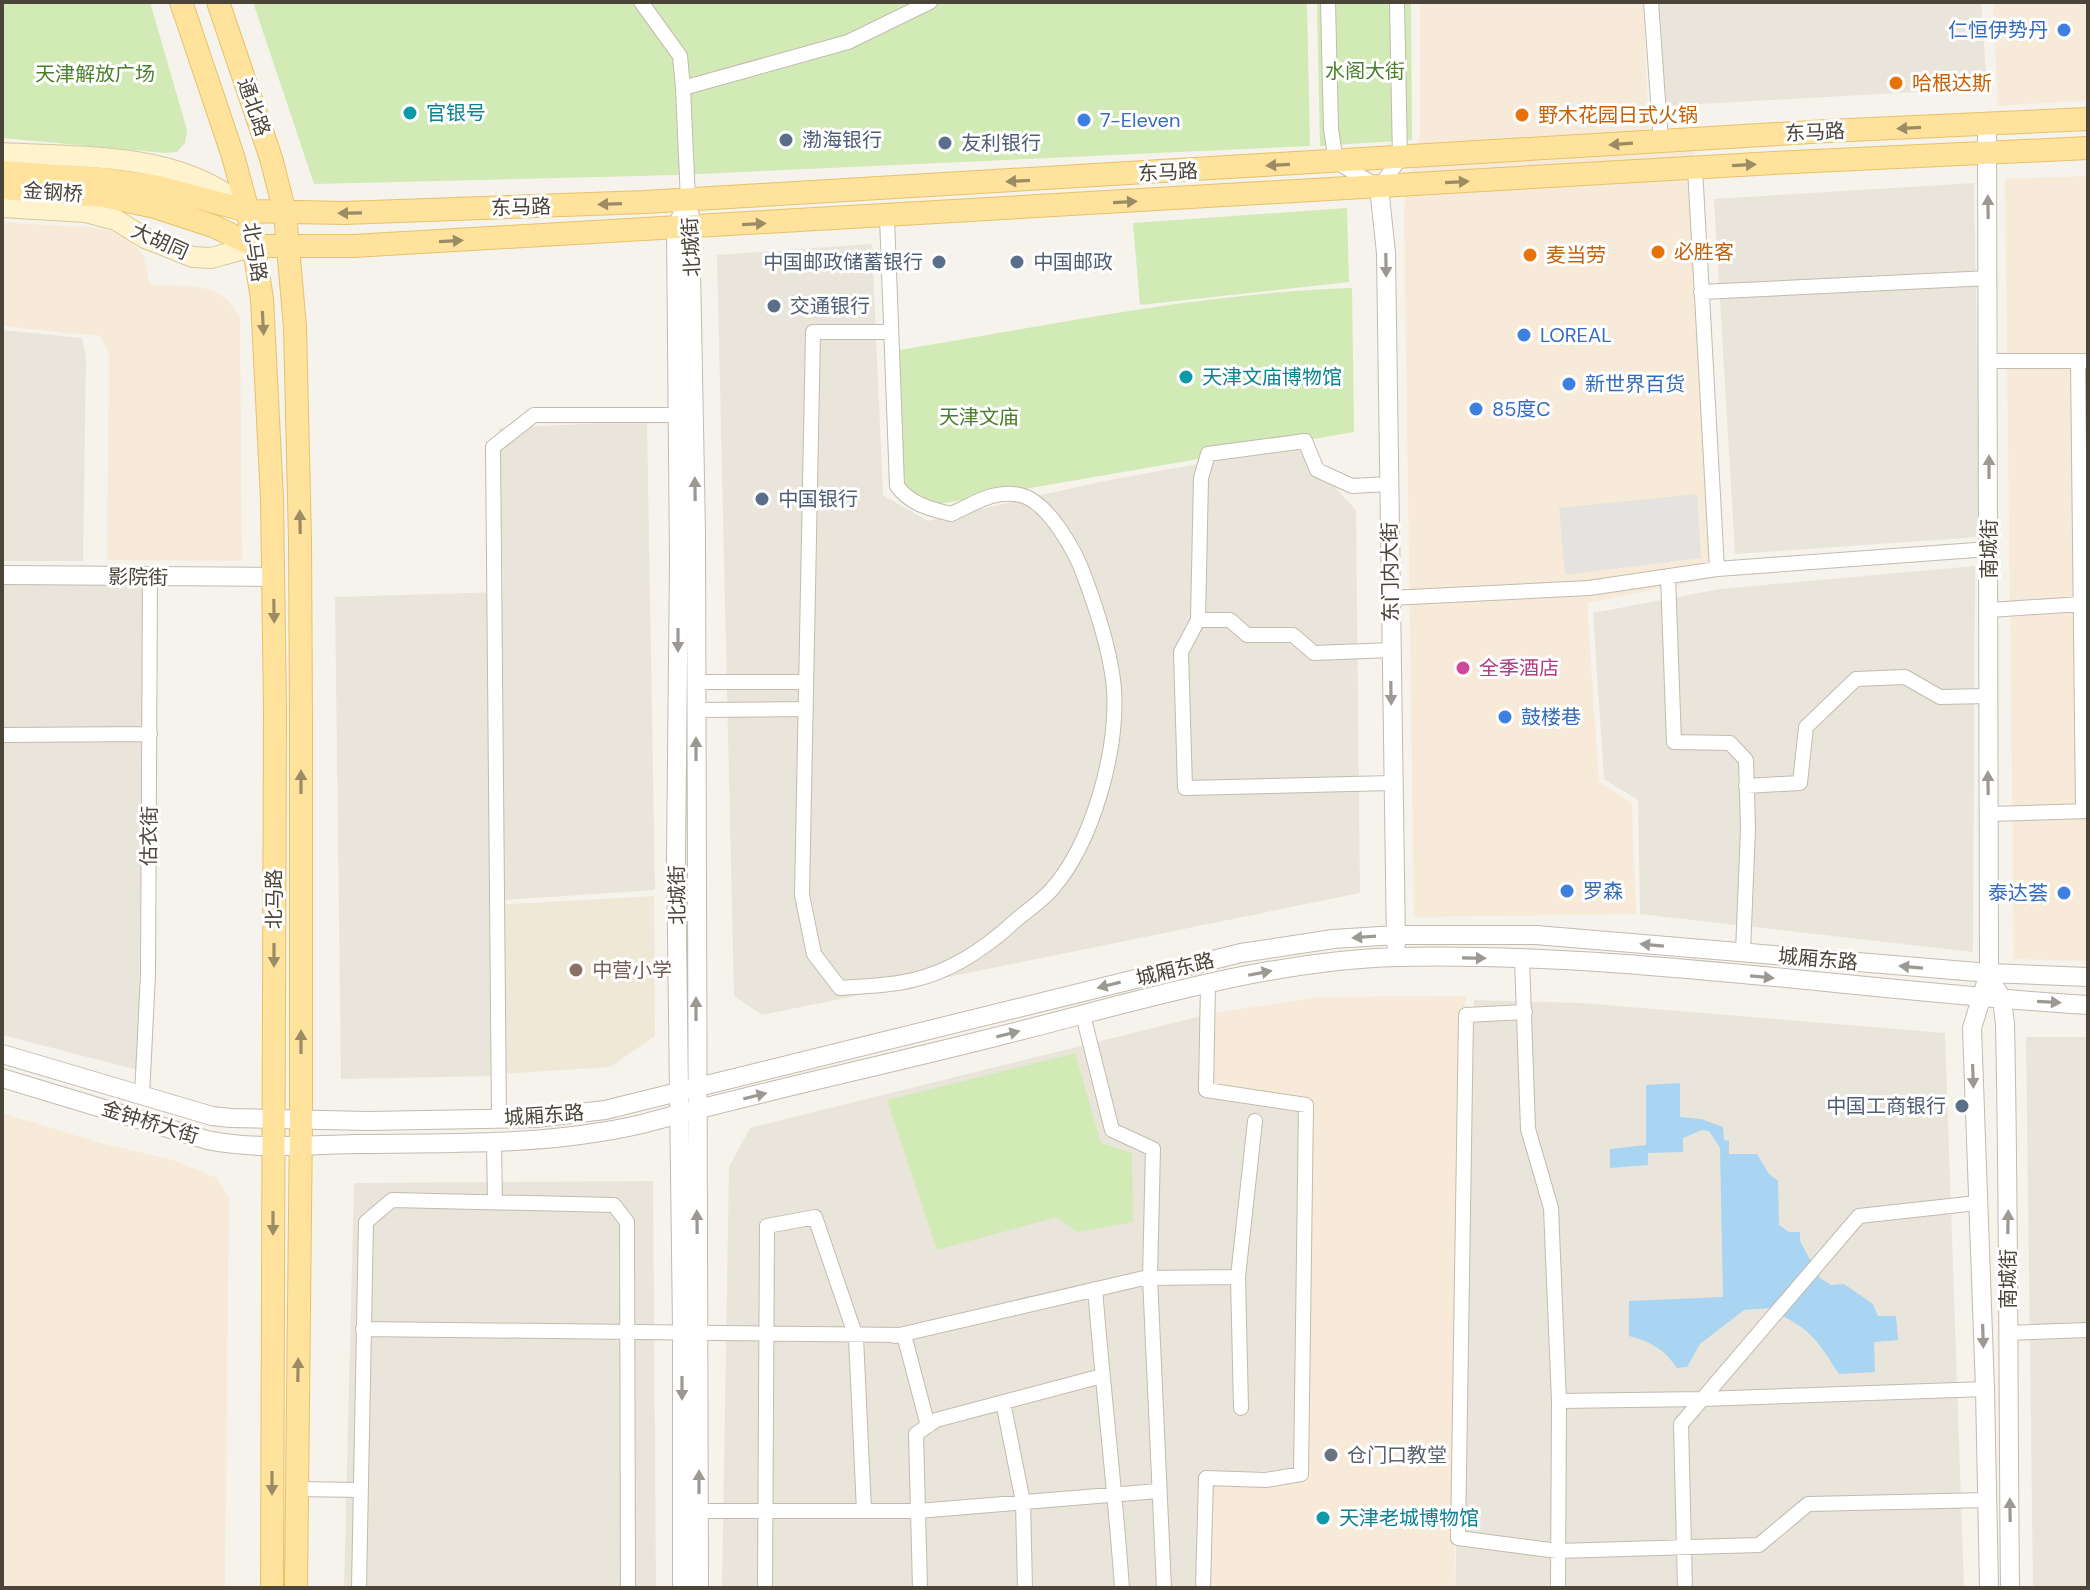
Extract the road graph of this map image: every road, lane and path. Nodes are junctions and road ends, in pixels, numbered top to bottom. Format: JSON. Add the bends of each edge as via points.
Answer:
{"nodes":[{"id":1,"x":181,"y":2,"type":"edge"},
{"id":2,"x":218,"y":2,"type":"edge"},
{"id":3,"x":641,"y":2,"type":"edge"},
{"id":4,"x":930,"y":2,"type":"edge"},
{"id":5,"x":1328,"y":2,"type":"edge"},
{"id":6,"x":1397,"y":2,"type":"edge"},
{"id":7,"x":1651,"y":2,"type":"edge"},
{"id":8,"x":683,"y":88,"type":"junction"},
{"id":9,"x":2088,"y":119,"type":"edge"},
{"id":10,"x":1987,"y":124,"type":"junction"},
{"id":11,"x":1661,"y":142,"type":"junction"},
{"id":12,"x":2088,"y":148,"type":"edge"},
{"id":13,"x":2,"y":153,"type":"edge"},
{"id":14,"x":1987,"y":154,"type":"junction"},
{"id":15,"x":1400,"y":159,"type":"junction"},
{"id":16,"x":1336,"y":162,"type":"junction"},
{"id":17,"x":1695,"y":168,"type":"junction"},
{"id":18,"x":2,"y":172,"type":"edge"},
{"id":19,"x":1379,"y":187,"type":"junction"},
{"id":20,"x":2,"y":188,"type":"edge"},
{"id":21,"x":103,"y":188,"type":"junction"},
{"id":22,"x":688,"y":200,"type":"junction"},
{"id":23,"x":2,"y":207,"type":"edge"},
{"id":24,"x":248,"y":211,"type":"junction"},
{"id":25,"x":285,"y":213,"type":"junction"},
{"id":26,"x":887,"y":217,"type":"junction"},
{"id":27,"x":684,"y":228,"type":"junction"},
{"id":28,"x":255,"y":246,"type":"junction"},
{"id":29,"x":289,"y":246,"type":"junction"},
{"id":30,"x":1989,"y":278,"type":"junction"},
{"id":31,"x":1701,"y":292,"type":"junction"},
{"id":32,"x":889,"y":332,"type":"junction"},
{"id":33,"x":1989,"y":361,"type":"junction"},
{"id":34,"x":2083,"y":361,"type":"edge"},
{"id":35,"x":677,"y":415,"type":"junction"},
{"id":36,"x":1389,"y":484,"type":"junction"},
{"id":37,"x":1989,"y":549,"type":"junction"},
{"id":38,"x":1717,"y":569,"type":"junction"},
{"id":39,"x":2,"y":575,"type":"edge"},
{"id":40,"x":1668,"y":576,"type":"junction"},
{"id":41,"x":150,"y":577,"type":"junction"},
{"id":42,"x":274,"y":577,"type":"junction"},
{"id":43,"x":1390,"y":598,"type":"junction"},
{"id":44,"x":2081,"y":604,"type":"junction"},
{"id":45,"x":1990,"y":610,"type":"junction"},
{"id":46,"x":1198,"y":620,"type":"junction"},
{"id":47,"x":1391,"y":650,"type":"junction"},
{"id":48,"x":696,"y":682,"type":"junction"},
{"id":49,"x":806,"y":682,"type":"junction"},
{"id":50,"x":1987,"y":696,"type":"junction"},
{"id":51,"x":806,"y":709,"type":"junction"},
{"id":52,"x":696,"y":710,"type":"junction"},
{"id":53,"x":150,"y":734,"type":"junction"},
{"id":54,"x":2,"y":735,"type":"edge"},
{"id":55,"x":1392,"y":783,"type":"junction"},
{"id":56,"x":1746,"y":786,"type":"junction"},
{"id":57,"x":2086,"y":811,"type":"edge"},
{"id":58,"x":1989,"y":814,"type":"junction"},
{"id":59,"x":1396,"y":935,"type":"junction"},
{"id":60,"x":1743,"y":952,"type":"junction"},
{"id":61,"x":1397,"y":957,"type":"junction"},
{"id":62,"x":1522,"y":959,"type":"junction"},
{"id":63,"x":1989,"y":973,"type":"junction"},
{"id":64,"x":2088,"y":977,"type":"edge"},
{"id":65,"x":1208,"y":983,"type":"junction"},
{"id":66,"x":1979,"y":998,"type":"junction"},
{"id":67,"x":2002,"y":999,"type":"junction"},
{"id":68,"x":2088,"y":1005,"type":"edge"},
{"id":69,"x":1525,"y":1012,"type":"junction"},
{"id":70,"x":1083,"y":1015,"type":"junction"},
{"id":71,"x":2,"y":1054,"type":"edge"},
{"id":72,"x":2,"y":1078,"type":"edge"},
{"id":73,"x":688,"y":1090,"type":"junction"},
{"id":74,"x":142,"y":1096,"type":"junction"},
{"id":75,"x":688,"y":1112,"type":"junction"},
{"id":76,"x":499,"y":1119,"type":"junction"},
{"id":77,"x":274,"y":1120,"type":"junction"},
{"id":78,"x":301,"y":1120,"type":"junction"},
{"id":79,"x":1255,"y":1121,"type":"dead end"},
{"id":80,"x":494,"y":1143,"type":"junction"},
{"id":81,"x":274,"y":1145,"type":"junction"},
{"id":82,"x":301,"y":1145,"type":"junction"},
{"id":83,"x":495,"y":1202,"type":"junction"},
{"id":84,"x":1977,"y":1203,"type":"junction"},
{"id":85,"x":1150,"y":1277,"type":"junction"},
{"id":86,"x":1238,"y":1277,"type":"junction"},
{"id":87,"x":1095,"y":1289,"type":"junction"},
{"id":88,"x":363,"y":1329,"type":"junction"},
{"id":89,"x":2088,"y":1330,"type":"edge"},
{"id":90,"x":627,"y":1331,"type":"junction"},
{"id":91,"x":2008,"y":1333,"type":"junction"},
{"id":92,"x":691,"y":1334,"type":"junction"},
{"id":93,"x":904,"y":1335,"type":"junction"},
{"id":94,"x":766,"y":1336,"type":"junction"},
{"id":95,"x":855,"y":1336,"type":"junction"},
{"id":96,"x":1102,"y":1376,"type":"junction"},
{"id":97,"x":1985,"y":1389,"type":"junction"},
{"id":98,"x":1702,"y":1399,"type":"junction"},
{"id":99,"x":1559,"y":1401,"type":"junction"},
{"id":100,"x":1003,"y":1402,"type":"junction"},
{"id":101,"x":1241,"y":1408,"type":"dead end"},
{"id":102,"x":272,"y":1412,"type":"junction"},
{"id":103,"x":297,"y":1412,"type":"junction"},
{"id":104,"x":928,"y":1426,"type":"junction"},
{"id":105,"x":297,"y":1489,"type":"junction"},
{"id":106,"x":359,"y":1490,"type":"junction"},
{"id":107,"x":1158,"y":1491,"type":"junction"},
{"id":108,"x":1116,"y":1494,"type":"junction"},
{"id":109,"x":1987,"y":1500,"type":"junction"},
{"id":110,"x":1023,"y":1502,"type":"junction"},
{"id":111,"x":699,"y":1511,"type":"junction"},
{"id":112,"x":765,"y":1511,"type":"junction"},
{"id":113,"x":864,"y":1511,"type":"junction"},
{"id":114,"x":918,"y":1511,"type":"junction"},
{"id":115,"x":1684,"y":1549,"type":"junction"},
{"id":116,"x":1558,"y":1551,"type":"junction"},
{"id":117,"x":272,"y":1588,"type":"edge"},
{"id":118,"x":296,"y":1588,"type":"edge"},
{"id":119,"x":359,"y":1588,"type":"edge"},
{"id":120,"x":628,"y":1588,"type":"edge"},
{"id":121,"x":682,"y":1588,"type":"edge"},
{"id":122,"x":699,"y":1588,"type":"edge"},
{"id":123,"x":765,"y":1588,"type":"edge"},
{"id":124,"x":920,"y":1588,"type":"edge"},
{"id":125,"x":1025,"y":1588,"type":"edge"},
{"id":126,"x":1122,"y":1588,"type":"edge"},
{"id":127,"x":1164,"y":1588,"type":"edge"},
{"id":128,"x":1203,"y":1588,"type":"edge"},
{"id":129,"x":1558,"y":1588,"type":"edge"},
{"id":130,"x":1685,"y":1588,"type":"edge"},
{"id":131,"x":1989,"y":1588,"type":"edge"},
{"id":132,"x":2010,"y":1588,"type":"edge"}],
"edges":[{"from":1,"to":24,"type":"main road","name":"通北路"},
{"from":2,"to":25,"type":"main road","name":"通北路"},
{"from":3,"to":8,"type":"street","via":[[680,56]]},
{"from":4,"to":8,"type":"street","via":[[848,42]]},
{"from":5,"to":16,"type":"street"},
{"from":6,"to":15,"type":"street"},
{"from":7,"to":11,"type":"street"},
{"from":8,"to":22,"type":"street"},
{"from":9,"to":10,"type":"main road","name":"东马路"},
{"from":10,"to":11,"type":"main road","name":"东马路","one_way":true},
{"from":10,"to":14,"type":"street","name":"南城街"},
{"from":11,"to":15,"type":"main road","name":"东马路","one_way":true},
{"from":12,"to":14,"type":"main road","name":"东马路"},
{"from":13,"to":24,"type":"main road","via":[[179,171],[216,186]]},
{"from":17,"to":14,"type":"main road","name":"东马路","one_way":true},
{"from":30,"to":14,"type":"street","name":"南城街","one_way":true},
{"from":15,"to":16,"type":"main road","name":"东马路"},
{"from":15,"to":19,"type":"street"},
{"from":16,"to":19,"type":"street"},
{"from":16,"to":22,"type":"main road","name":"东马路","one_way":true},
{"from":19,"to":17,"type":"main road","name":"东马路","one_way":true},
{"from":17,"to":31,"type":"street"},
{"from":18,"to":21,"type":"main road","name":"金钢桥"},
{"from":26,"to":19,"type":"main road","name":"东马路","one_way":true},
{"from":19,"to":36,"type":"street","name":"东门内大街","one_way":true,"via":[[1386,253]]},
{"from":20,"to":21,"type":"main road","name":"金钢桥"},
{"from":21,"to":24,"type":"main road","via":[[180,192]]},
{"from":21,"to":28,"type":"main road","name":"大胡同","via":[[193,218]]},
{"from":22,"to":25,"type":"main road","name":"东马路","one_way":true},
{"from":22,"to":27,"type":"street","name":"北城街"},
{"from":23,"to":28,"type":"main road","name":"大胡同","via":[[86,212],[116,220],[193,257],[211,258]]},
{"from":24,"to":25,"type":"main road","name":"东马路"},
{"from":24,"to":28,"type":"main road","name":"北马路"},
{"from":25,"to":29,"type":"main road","name":"北马路"},
{"from":27,"to":26,"type":"main road","name":"东马路","one_way":true},
{"from":26,"to":32,"type":"street"},
{"from":29,"to":27,"type":"main road","name":"东马路","one_way":true},
{"from":27,"to":35,"type":"street","name":"北城街"},
{"from":48,"to":27,"type":"street","name":"北城街","one_way":true},
{"from":28,"to":29,"type":"main road","name":"东马路"},
{"from":28,"to":42,"type":"main road","name":"北马路","one_way":true},
{"from":78,"to":29,"type":"main road","name":"北马路","one_way":true,"via":[[301,553]]},
{"from":30,"to":31,"type":"street"},
{"from":30,"to":33,"type":"street","name":"南城街"},
{"from":31,"to":38,"type":"street"},
{"from":32,"to":49,"type":"street","via":[[813,332]]},
{"from":32,"to":51,"type":"street","via":[[894,463],[904,495],[951,514],[982,497],[1023,495],[1037,504],[1076,553],[1097,610],[1114,690],[1101,793],[1081,845],[1053,889],[990,944],[912,980],[840,988],[814,954],[802,895]]},
{"from":33,"to":34,"type":"street"},
{"from":37,"to":33,"type":"street","name":"南城街","one_way":true},
{"from":34,"to":44,"type":"street"},
{"from":35,"to":73,"type":"street","name":"北城街","one_way":true,"via":[[676,857]]},
{"from":35,"to":76,"type":"street","via":[[534,415],[493,447]]},
{"from":36,"to":43,"type":"street","name":"东门内大街"},
{"from":36,"to":46,"type":"street","via":[[1352,486],[1317,470],[1305,441],[1208,454],[1201,478]]},
{"from":37,"to":38,"type":"street"},
{"from":37,"to":45,"type":"street","name":"南城街"},
{"from":38,"to":40,"type":"street"},
{"from":39,"to":41,"type":"street","name":"影院街"},
{"from":40,"to":43,"type":"street","via":[[1589,588]]},
{"from":40,"to":56,"type":"street","via":[[1674,742],[1730,743],[1746,760]]},
{"from":41,"to":42,"type":"street","name":"影院街"},
{"from":41,"to":53,"type":"street","name":"估衣街"},
{"from":42,"to":77,"type":"main road","name":"北马路","one_way":true},
{"from":43,"to":47,"type":"street","name":"东门内大街"},
{"from":44,"to":45,"type":"street"},
{"from":44,"to":57,"type":"street"},
{"from":45,"to":50,"type":"street","name":"南城街"},
{"from":46,"to":47,"type":"street","via":[[1230,620],[1247,635],[1293,635],[1314,653]]},
{"from":46,"to":55,"type":"street","via":[[1181,652],[1185,788]]},
{"from":47,"to":55,"type":"street","name":"东门内大街","one_way":true},
{"from":48,"to":49,"type":"street"},
{"from":48,"to":52,"type":"street","name":"北城街"},
{"from":49,"to":51,"type":"street"},
{"from":50,"to":56,"type":"street","via":[[1940,697],[1905,677],[1856,679],[1806,727],[1800,783]]},
{"from":58,"to":50,"type":"street","name":"南城街","one_way":true},
{"from":51,"to":52,"type":"street"},
{"from":73,"to":52,"type":"street","name":"北城街","one_way":true},
{"from":53,"to":54,"type":"street"},
{"from":53,"to":74,"type":"street","name":"估衣街"},
{"from":55,"to":59,"type":"street","name":"东门内大街"},
{"from":56,"to":60,"type":"street"},
{"from":57,"to":58,"type":"street"},
{"from":58,"to":63,"type":"street","name":"南城街"},
{"from":60,"to":59,"type":"street","name":"城厢东路","one_way":true,"via":[[1536,935]]},
{"from":59,"to":61,"type":"street","name":"东门内大街"},
{"from":59,"to":73,"type":"street","name":"城厢东路","one_way":true,"via":[[1241,953]]},
{"from":63,"to":60,"type":"street","name":"城厢东路","one_way":true},
{"from":61,"to":62,"type":"street","name":"城厢东路","one_way":true},
{"from":65,"to":61,"type":"street","name":"城厢东路","one_way":true},
{"from":62,"to":66,"type":"street","name":"城厢东路","one_way":true},
{"from":62,"to":69,"type":"street"},
{"from":63,"to":64,"type":"street","name":"城厢东路"},
{"from":63,"to":66,"type":"street","name":"南城街"},
{"from":63,"to":67,"type":"street","name":"南城街"},
{"from":65,"to":70,"type":"street","name":"城厢东路"},
{"from":65,"to":128,"type":"street","via":[[1206,1090],[1306,1105],[1301,1474],[1266,1480],[1206,1478]]},
{"from":66,"to":67,"type":"street","name":"城厢东路"},
{"from":66,"to":84,"type":"street","name":"南城街","one_way":true,"via":[[1972,1028]]},
{"from":67,"to":68,"type":"street","name":"城厢东路","one_way":true},
{"from":91,"to":67,"type":"street","name":"南城街","one_way":true},
{"from":69,"to":99,"type":"street","via":[[1528,1129],[1551,1208]]},
{"from":69,"to":116,"type":"street","via":[[1466,1015],[1458,1538]]},
{"from":75,"to":70,"type":"street","name":"城厢东路","one_way":true},
{"from":70,"to":85,"type":"street","via":[[1112,1130],[1153,1149]]},
{"from":71,"to":74,"type":"street","name":"金钟桥大街"},
{"from":72,"to":81,"type":"street","name":"金钟桥大街","via":[[207,1140]]},
{"from":73,"to":75,"type":"street","name":"北城街"},
{"from":73,"to":76,"type":"street","name":"城厢东路","via":[[605,1110]]},
{"from":74,"to":77,"type":"street","name":"金钟桥大街","via":[[212,1116]]},
{"from":75,"to":80,"type":"street","name":"城厢东路","via":[[579,1137]]},
{"from":75,"to":92,"type":"street","name":"北城街"},
{"from":76,"to":78,"type":"street","name":"城厢东路"},
{"from":77,"to":78,"type":"street","name":"城厢东路"},
{"from":77,"to":81,"type":"main road","name":"北马路"},
{"from":78,"to":82,"type":"main road","name":"北马路"},
{"from":79,"to":86,"type":"street"},
{"from":80,"to":82,"type":"street","name":"城厢东路"},
{"from":80,"to":83,"type":"street"},
{"from":81,"to":82,"type":"street","name":"金钟桥大街"},
{"from":81,"to":102,"type":"main road","name":"北马路","one_way":true},
{"from":103,"to":82,"type":"main road","name":"北马路","one_way":true},
{"from":83,"to":88,"type":"street","via":[[392,1200],[366,1222]]},
{"from":83,"to":90,"type":"street","via":[[614,1205],[627,1222]]},
{"from":84,"to":97,"type":"street","name":"南城街","one_way":true},
{"from":84,"to":98,"type":"street","via":[[1859,1216]]},
{"from":85,"to":86,"type":"street"},
{"from":85,"to":87,"type":"street"},
{"from":85,"to":107,"type":"street"},
{"from":86,"to":101,"type":"street"},
{"from":87,"to":93,"type":"street"},
{"from":87,"to":96,"type":"street"},
{"from":88,"to":90,"type":"street"},
{"from":88,"to":106,"type":"street"},
{"from":89,"to":91,"type":"street"},
{"from":90,"to":92,"type":"street"},
{"from":90,"to":120,"type":"street"},
{"from":132,"to":91,"type":"street","name":"南城街","one_way":true},
{"from":92,"to":94,"type":"street"},
{"from":111,"to":92,"type":"street","name":"北城街","one_way":true},
{"from":92,"to":121,"type":"street","name":"北城街","one_way":true},
{"from":93,"to":95,"type":"street"},
{"from":93,"to":104,"type":"street"},
{"from":94,"to":95,"type":"street"},
{"from":94,"to":95,"type":"street","via":[[767,1226],[815,1217]]},
{"from":94,"to":112,"type":"street"},
{"from":95,"to":113,"type":"street"},
{"from":96,"to":100,"type":"street"},
{"from":96,"to":108,"type":"street"},
{"from":97,"to":98,"type":"street"},
{"from":97,"to":109,"type":"street","name":"南城街"},
{"from":98,"to":99,"type":"street"},
{"from":98,"to":115,"type":"street","via":[[1681,1424]]},
{"from":99,"to":116,"type":"street"},
{"from":100,"to":104,"type":"street"},
{"from":100,"to":110,"type":"street"},
{"from":102,"to":103,"type":"main road"},
{"from":102,"to":117,"type":"main road","name":"北马路","one_way":true},
{"from":103,"to":105,"type":"main road","name":"北马路"},
{"from":104,"to":114,"type":"street","via":[[916,1434]]},
{"from":105,"to":106,"type":"street"},
{"from":105,"to":118,"type":"main road","name":"北马路"},
{"from":106,"to":119,"type":"street"},
{"from":107,"to":108,"type":"street"},
{"from":107,"to":127,"type":"street"},
{"from":108,"to":110,"type":"street"},
{"from":108,"to":126,"type":"street"},
{"from":109,"to":115,"type":"street","via":[[1808,1504],[1759,1545]]},
{"from":109,"to":131,"type":"street","name":"南城街"},
{"from":110,"to":114,"type":"street"},
{"from":110,"to":125,"type":"street"},
{"from":111,"to":112,"type":"street"},
{"from":111,"to":122,"type":"street","name":"北城街"},
{"from":112,"to":113,"type":"street"},
{"from":112,"to":123,"type":"street"},
{"from":113,"to":114,"type":"street"},
{"from":114,"to":124,"type":"street"},
{"from":115,"to":116,"type":"street"},
{"from":115,"to":130,"type":"street"},
{"from":116,"to":129,"type":"street"}]}
